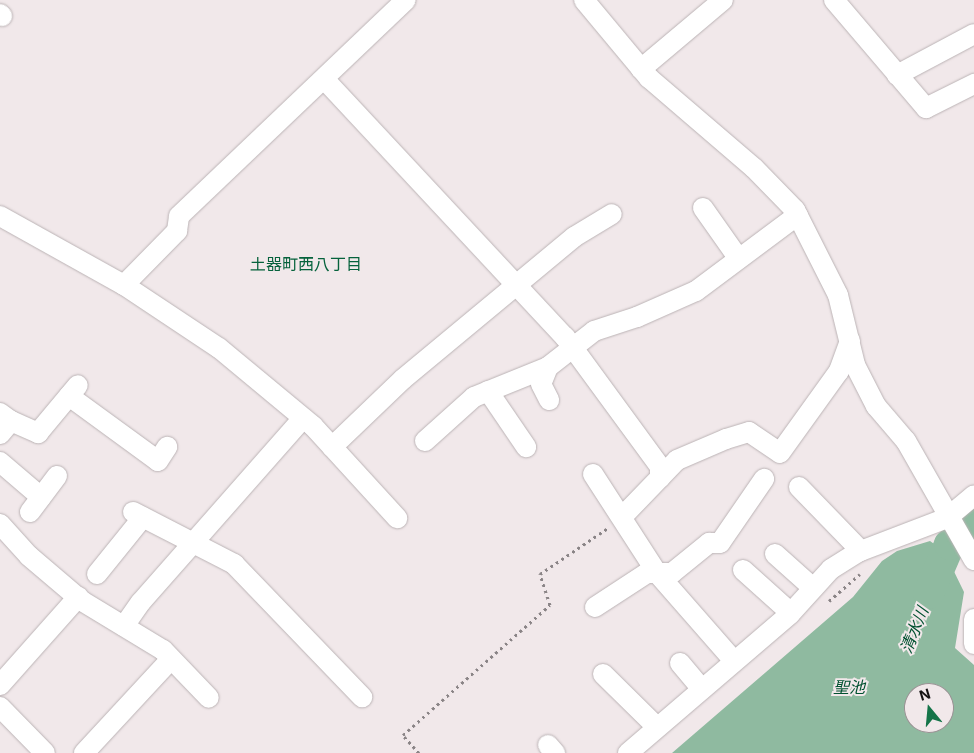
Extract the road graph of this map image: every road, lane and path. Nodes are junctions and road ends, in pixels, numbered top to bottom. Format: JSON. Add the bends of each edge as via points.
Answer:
{"nodes":[{"id":1,"x":406,"y":0,"type":"edge"},
{"id":2,"x":584,"y":0,"type":"edge"},
{"id":3,"x":723,"y":0,"type":"edge"},
{"id":4,"x":834,"y":0,"type":"edge"},
{"id":5,"x":974,"y":34,"type":"edge"},
{"id":6,"x":640,"y":68,"type":"junction"},
{"id":7,"x":897,"y":74,"type":"junction"},
{"id":8,"x":325,"y":80,"type":"junction"},
{"id":9,"x":974,"y":84,"type":"edge"},
{"id":10,"x":702,"y":208,"type":"dead end"},
{"id":11,"x":612,"y":214,"type":"dead end"},
{"id":12,"x":798,"y":215,"type":"junction"},
{"id":13,"x":0,"y":216,"type":"edge"},
{"id":14,"x":739,"y":259,"type":"junction"},
{"id":15,"x":124,"y":285,"type":"junction"},
{"id":16,"x":517,"y":285,"type":"junction"},
{"id":17,"x":851,"y":339,"type":"junction"},
{"id":18,"x":571,"y":346,"type":"junction"},
{"id":19,"x":548,"y":366,"type":"junction"},
{"id":20,"x":488,"y":391,"type":"junction"},
{"id":21,"x":549,"y":400,"type":"dead end"},
{"id":22,"x":303,"y":418,"type":"junction"},
{"id":23,"x":4,"y":423,"type":"edge"},
{"id":24,"x":425,"y":441,"type":"dead end"},
{"id":25,"x":167,"y":447,"type":"dead end"},
{"id":26,"x":332,"y":447,"type":"junction"},
{"id":27,"x":526,"y":447,"type":"dead end"},
{"id":28,"x":0,"y":462,"type":"edge"},
{"id":29,"x":593,"y":474,"type":"dead end"},
{"id":30,"x":57,"y":476,"type":"dead end"},
{"id":31,"x":660,"y":478,"type":"junction"},
{"id":32,"x":764,"y":479,"type":"dead end"},
{"id":33,"x":799,"y":487,"type":"dead end"},
{"id":34,"x":974,"y":495,"type":"edge"},
{"id":35,"x":622,"y":517,"type":"junction"},
{"id":36,"x":396,"y":518,"type":"dead end"},
{"id":37,"x":949,"y":520,"type":"junction"},
{"id":38,"x":4,"y":537,"type":"edge"},
{"id":39,"x":193,"y":543,"type":"junction"},
{"id":40,"x":862,"y":551,"type":"junction"},
{"id":41,"x":776,"y":554,"type":"dead end"},
{"id":42,"x":973,"y":558,"type":"edge"},
{"id":43,"x":743,"y":570,"type":"dead end"},
{"id":44,"x":657,"y":573,"type":"junction"},
{"id":45,"x":96,"y":574,"type":"dead end"},
{"id":46,"x":813,"y":588,"type":"junction"},
{"id":47,"x":78,"y":597,"type":"junction"},
{"id":48,"x":596,"y":607,"type":"dead end"},
{"id":49,"x":791,"y":612,"type":"junction"},
{"id":50,"x":974,"y":619,"type":"edge"},
{"id":51,"x":124,"y":626,"type":"junction"},
{"id":52,"x":974,"y":644,"type":"edge"},
{"id":53,"x":171,"y":659,"type":"junction"},
{"id":54,"x":734,"y":662,"type":"junction"},
{"id":55,"x":680,"y":663,"type":"dead end"},
{"id":56,"x":603,"y":674,"type":"dead end"},
{"id":57,"x":0,"y":685,"type":"edge"},
{"id":58,"x":702,"y":689,"type":"junction"},
{"id":59,"x":362,"y":697,"type":"dead end"},
{"id":60,"x":210,"y":698,"type":"dead end"},
{"id":61,"x":0,"y":707,"type":"edge"},
{"id":62,"x":657,"y":727,"type":"junction"},
{"id":63,"x":45,"y":753,"type":"edge"},
{"id":64,"x":84,"y":753,"type":"edge"},
{"id":65,"x":420,"y":753,"type":"edge"},
{"id":66,"x":628,"y":753,"type":"edge"}],
"edges":[{"from":1,"to":8,"type":"street"},
{"from":2,"to":6,"type":"street"},
{"from":3,"to":6,"type":"street"},
{"from":4,"to":7,"type":"street"},
{"from":5,"to":7,"type":"street"},
{"from":6,"to":12,"type":"street","via":[[782,195]]},
{"from":7,"to":9,"type":"street","via":[[926,108]]},
{"from":8,"to":15,"type":"street","via":[[179,216],[178,231]]},
{"from":8,"to":16,"type":"street"},
{"from":10,"to":14,"type":"street"},
{"from":11,"to":16,"type":"street","via":[[585,223]]},
{"from":12,"to":14,"type":"street"},
{"from":12,"to":17,"type":"street","via":[[838,295]]},
{"from":13,"to":15,"type":"street"},
{"from":14,"to":18,"type":"street","via":[[696,291],[638,317],[594,331]]},
{"from":15,"to":22,"type":"street","via":[[219,348]]},
{"from":16,"to":18,"type":"street"},
{"from":16,"to":26,"type":"street","via":[[404,389]]},
{"from":17,"to":31,"type":"street","via":[[839,371],[780,453],[749,432],[677,460]]},
{"from":17,"to":37,"type":"street","via":[[855,365],[876,406],[906,441]]},
{"from":18,"to":19,"type":"street"},
{"from":18,"to":31,"type":"street","via":[[660,467]]},
{"from":19,"to":20,"type":"street"},
{"from":19,"to":21,"type":"street","via":[[541,384]]},
{"from":20,"to":24,"type":"street","via":[[474,397]]},
{"from":20,"to":27,"type":"street"},
{"from":22,"to":26,"type":"street"},
{"from":22,"to":39,"type":"street"},
{"from":23,"to":25,"type":"street","via":[[38,433],[73,390],[158,461]]},
{"from":26,"to":36,"type":"street"},
{"from":28,"to":30,"type":"street","via":[[35,505]]},
{"from":29,"to":35,"type":"street"},
{"from":31,"to":35,"type":"street"},
{"from":32,"to":44,"type":"street","via":[[720,543],[708,543],[672,573]]},
{"from":33,"to":40,"type":"street"},
{"from":34,"to":37,"type":"street"},
{"from":35,"to":44,"type":"street"},
{"from":35,"to":65,"type":"path","via":[[540,574],[550,605],[404,735]]},
{"from":37,"to":40,"type":"street"},
{"from":37,"to":42,"type":"street"},
{"from":38,"to":47,"type":"street"},
{"from":39,"to":45,"type":"street","via":[[138,514]]},
{"from":39,"to":51,"type":"street"},
{"from":39,"to":59,"type":"street","via":[[234,564],[274,594]]},
{"from":40,"to":46,"type":"street","via":[[830,569]]},
{"from":41,"to":46,"type":"street"},
{"from":43,"to":49,"type":"street"},
{"from":44,"to":48,"type":"street","via":[[647,573]]},
{"from":44,"to":54,"type":"street"},
{"from":46,"to":49,"type":"street"},
{"from":47,"to":51,"type":"street"},
{"from":47,"to":57,"type":"street"},
{"from":49,"to":54,"type":"street"},
{"from":50,"to":52,"type":"street"},
{"from":51,"to":53,"type":"street"},
{"from":53,"to":60,"type":"street"},
{"from":53,"to":64,"type":"street"},
{"from":54,"to":58,"type":"street"},
{"from":55,"to":58,"type":"street"},
{"from":56,"to":62,"type":"street"},
{"from":58,"to":62,"type":"street"},
{"from":61,"to":63,"type":"street"},
{"from":62,"to":66,"type":"street"}]}
